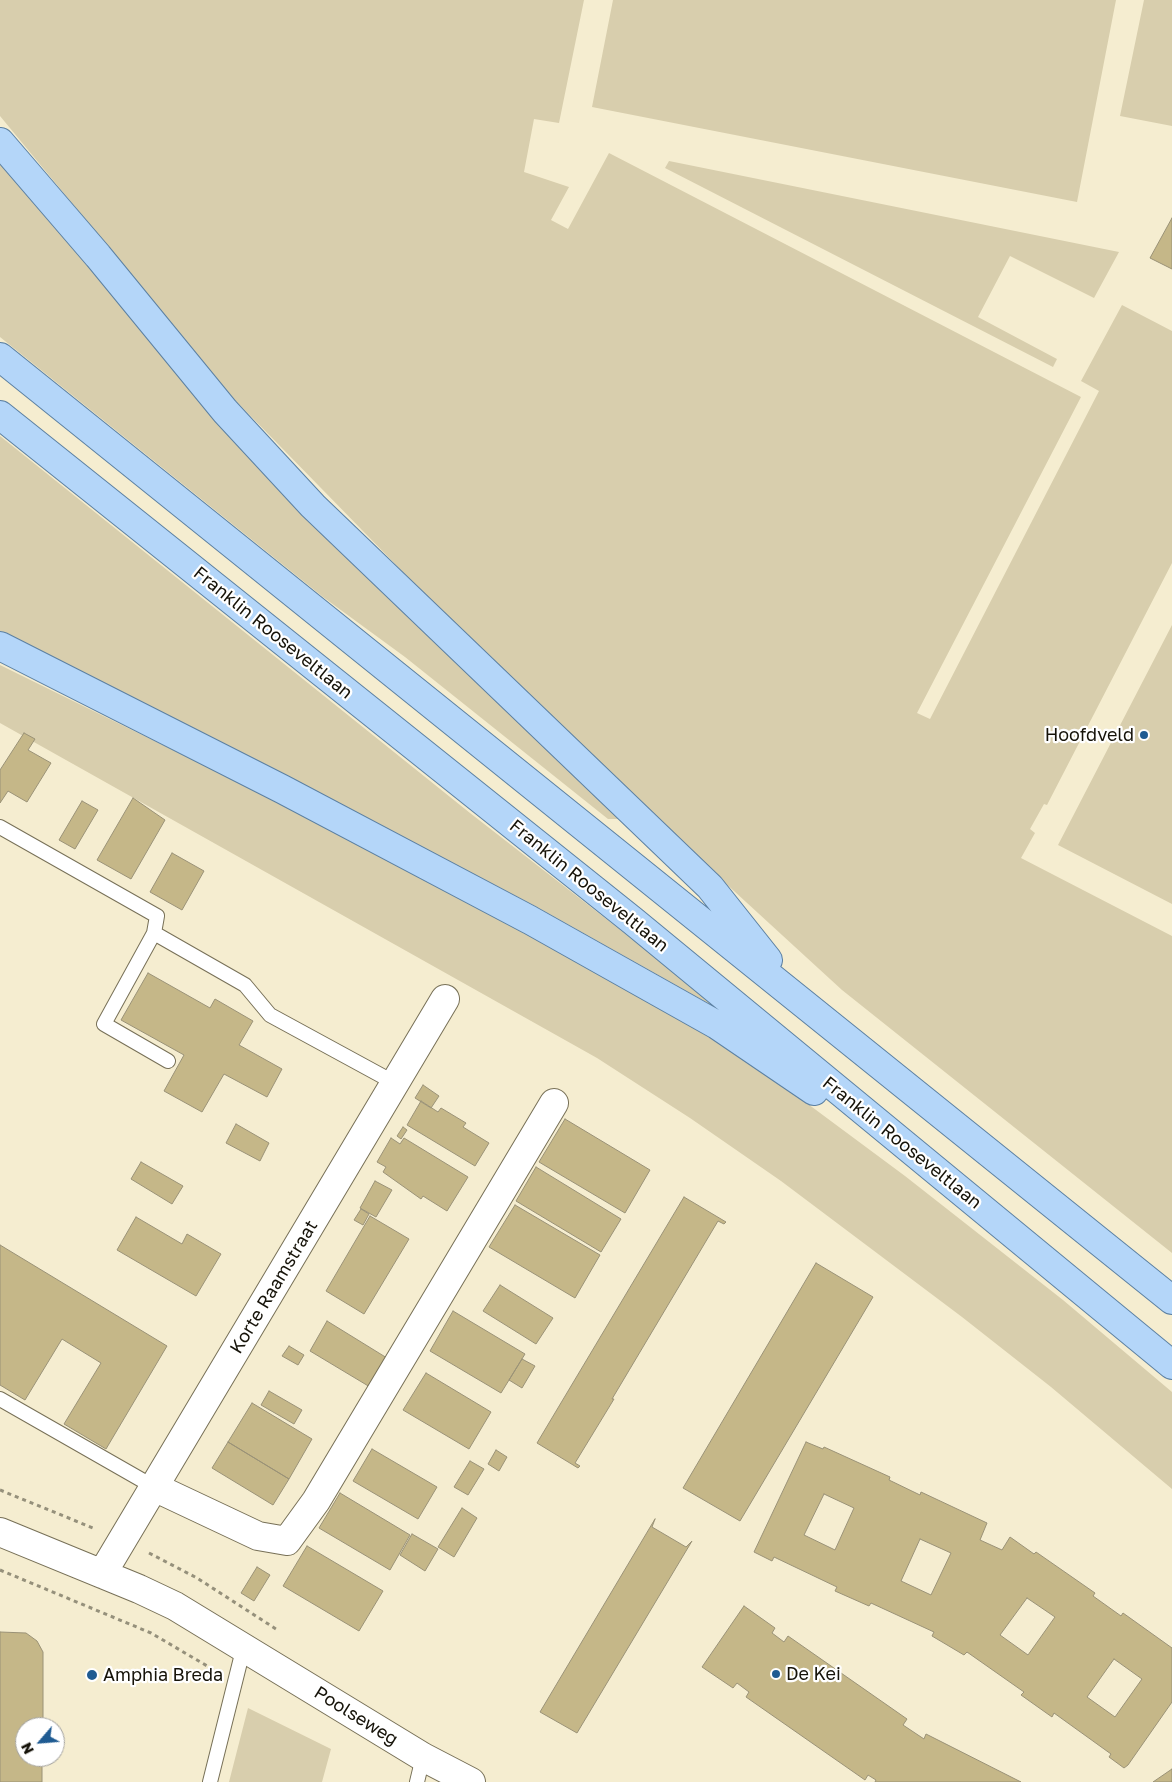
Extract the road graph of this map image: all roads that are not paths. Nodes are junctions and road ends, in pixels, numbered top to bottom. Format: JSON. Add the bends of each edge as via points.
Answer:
{"nodes":[{"id":1,"x":0,"y":142,"type":"edge"},
{"id":2,"x":0,"y":357,"type":"edge"},
{"id":3,"x":0,"y":415,"type":"edge"},
{"id":4,"x":0,"y":646,"type":"edge"},
{"id":5,"x":0,"y":827,"type":"edge"},
{"id":6,"x":154,"y":934,"type":"junction"},
{"id":7,"x":797,"y":997,"type":"junction"},
{"id":8,"x":445,"y":999,"type":"dead end"},
{"id":9,"x":168,"y":1061,"type":"dead end"},
{"id":10,"x":395,"y":1083,"type":"junction"},
{"id":11,"x":554,"y":1104,"type":"dead end"},
{"id":12,"x":962,"y":1193,"type":"junction"},
{"id":13,"x":1172,"y":1300,"type":"edge"},
{"id":14,"x":1172,"y":1365,"type":"edge"},
{"id":15,"x":0,"y":1399,"type":"edge"},
{"id":16,"x":154,"y":1487,"type":"junction"},
{"id":17,"x":0,"y":1532,"type":"edge"},
{"id":18,"x":102,"y":1574,"type":"junction"},
{"id":19,"x":244,"y":1646,"type":"junction"},
{"id":20,"x":420,"y":1770,"type":"edge"},
{"id":21,"x":210,"y":1782,"type":"edge"},
{"id":22,"x":470,"y":1782,"type":"edge"}],
"edges":[{"from":1,"to":7,"type":"main road","via":[[225,410],[313,506],[710,887]]},
{"from":2,"to":7,"type":"main road"},
{"from":3,"to":12,"type":"main road","name":"Franklin Rooseveltlaan","via":[[633,921]]},
{"from":4,"to":12,"type":"main road","via":[[430,867],[717,1025]]},
{"from":5,"to":6,"type":"lane","via":[[157,916]]},
{"from":6,"to":9,"type":"lane","via":[[104,1024]]},
{"from":6,"to":10,"type":"lane","via":[[245,985],[270,1015]]},
{"from":7,"to":13,"type":"main road"},
{"from":8,"to":10,"type":"street","name":"Korte Raamstraat"},
{"from":10,"to":16,"type":"street","name":"Korte Raamstraat"},
{"from":11,"to":16,"type":"street","via":[[316,1501],[287,1541],[258,1536]]},
{"from":12,"to":14,"type":"main road","name":"Franklin Rooseveltlaan"},
{"from":15,"to":16,"type":"lane"},
{"from":16,"to":18,"type":"street","name":"Korte Raamstraat"},
{"from":17,"to":18,"type":"street","name":"Poolseweg"},
{"from":18,"to":19,"type":"street","name":"Poolseweg","via":[[157,1597]]},
{"from":19,"to":20,"type":"street","name":"Poolseweg"},
{"from":19,"to":21,"type":"lane"},
{"from":20,"to":22,"type":"street","name":"Poolseweg"}]}
